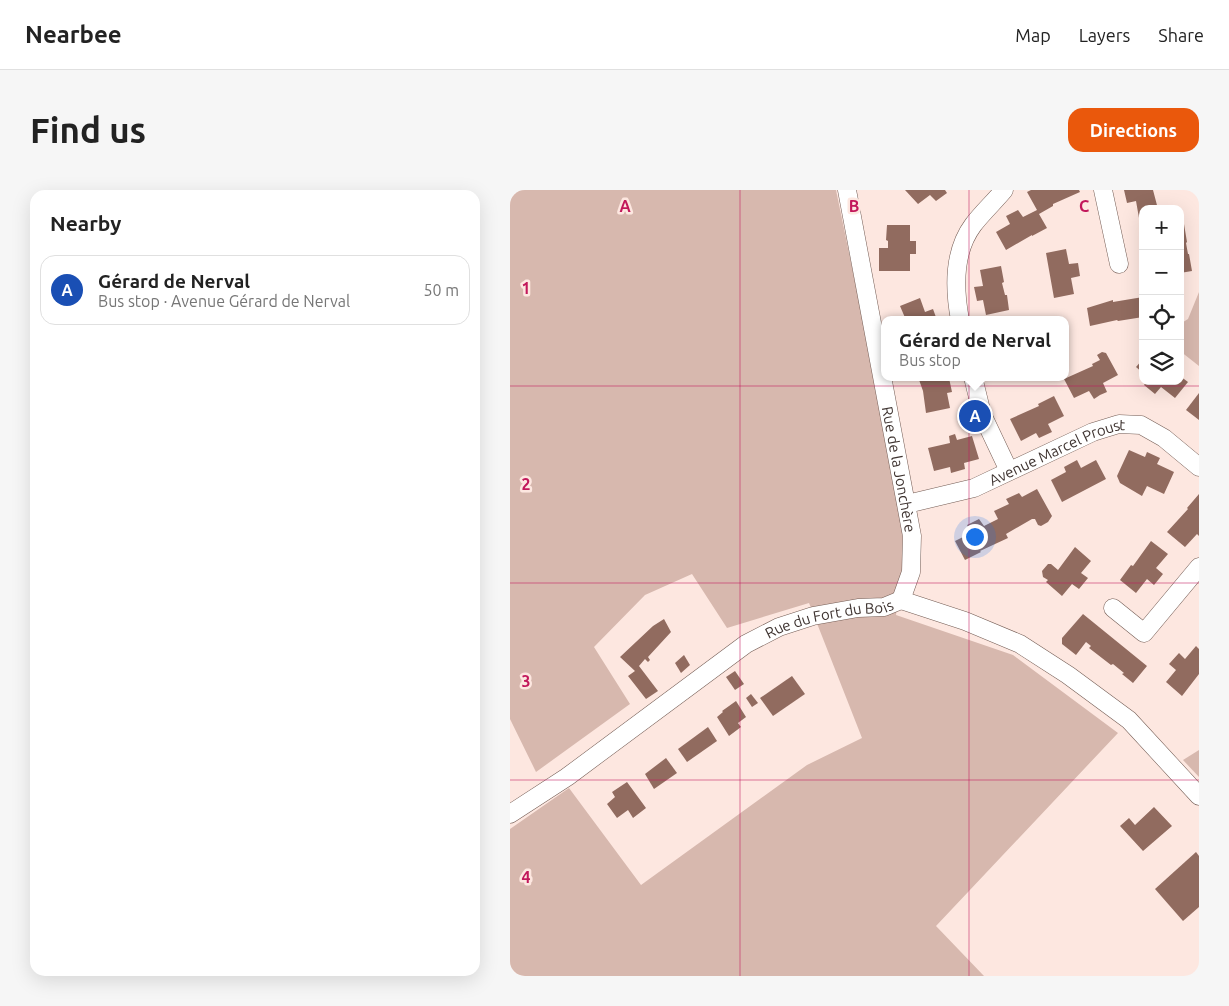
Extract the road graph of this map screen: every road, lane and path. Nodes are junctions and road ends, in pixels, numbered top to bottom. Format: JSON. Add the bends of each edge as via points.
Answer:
{"nodes":[{"id":1,"x":847,"y":190,"type":"edge"},
{"id":2,"x":1004,"y":190,"type":"edge"},
{"id":3,"x":1102,"y":190,"type":"edge"},
{"id":4,"x":1119,"y":264,"type":"dead end"},
{"id":5,"x":959,"y":316,"type":"edge"},
{"id":6,"x":881,"y":368,"type":"edge"},
{"id":7,"x":883,"y":381,"type":"edge"},
{"id":8,"x":974,"y":381,"type":"edge"},
{"id":9,"x":1199,"y":467,"type":"edge"},
{"id":10,"x":1009,"y":472,"type":"junction"},
{"id":11,"x":907,"y":504,"type":"junction"},
{"id":12,"x":1199,"y":567,"type":"edge"},
{"id":13,"x":901,"y":600,"type":"junction"},
{"id":14,"x":1113,"y":608,"type":"dead end"},
{"id":15,"x":1199,"y":796,"type":"edge"},
{"id":16,"x":510,"y":814,"type":"edge"}],
"edges":[{"from":1,"to":6,"type":"street","name":"Rue de la Jonchère"},
{"from":2,"to":5,"type":"street","via":[[972,226],[962,246],[955,273]]},
{"from":3,"to":4,"type":"street"},
{"from":7,"to":11,"type":"street","name":"Rue de la Jonchère"},
{"from":8,"to":10,"type":"street","via":[[982,414]]},
{"from":9,"to":10,"type":"street","name":"Avenue Marcel Proust","via":[[1164,438],[1141,425],[1119,424],[1093,432]]},
{"from":10,"to":11,"type":"street","name":"Avenue Marcel Proust","via":[[974,488]]},
{"from":11,"to":13,"type":"street","name":"Rue de la Jonchère","via":[[912,536],[910,572]]},
{"from":12,"to":14,"type":"street","via":[[1144,633]]},
{"from":13,"to":15,"type":"street","name":"Rue du Fort du Bois","via":[[1020,644],[1068,675],[1129,720]]},
{"from":13,"to":16,"type":"street","name":"Rue du Fort du Bois","via":[[884,607],[813,616],[779,627],[746,644],[567,777]]}]}
